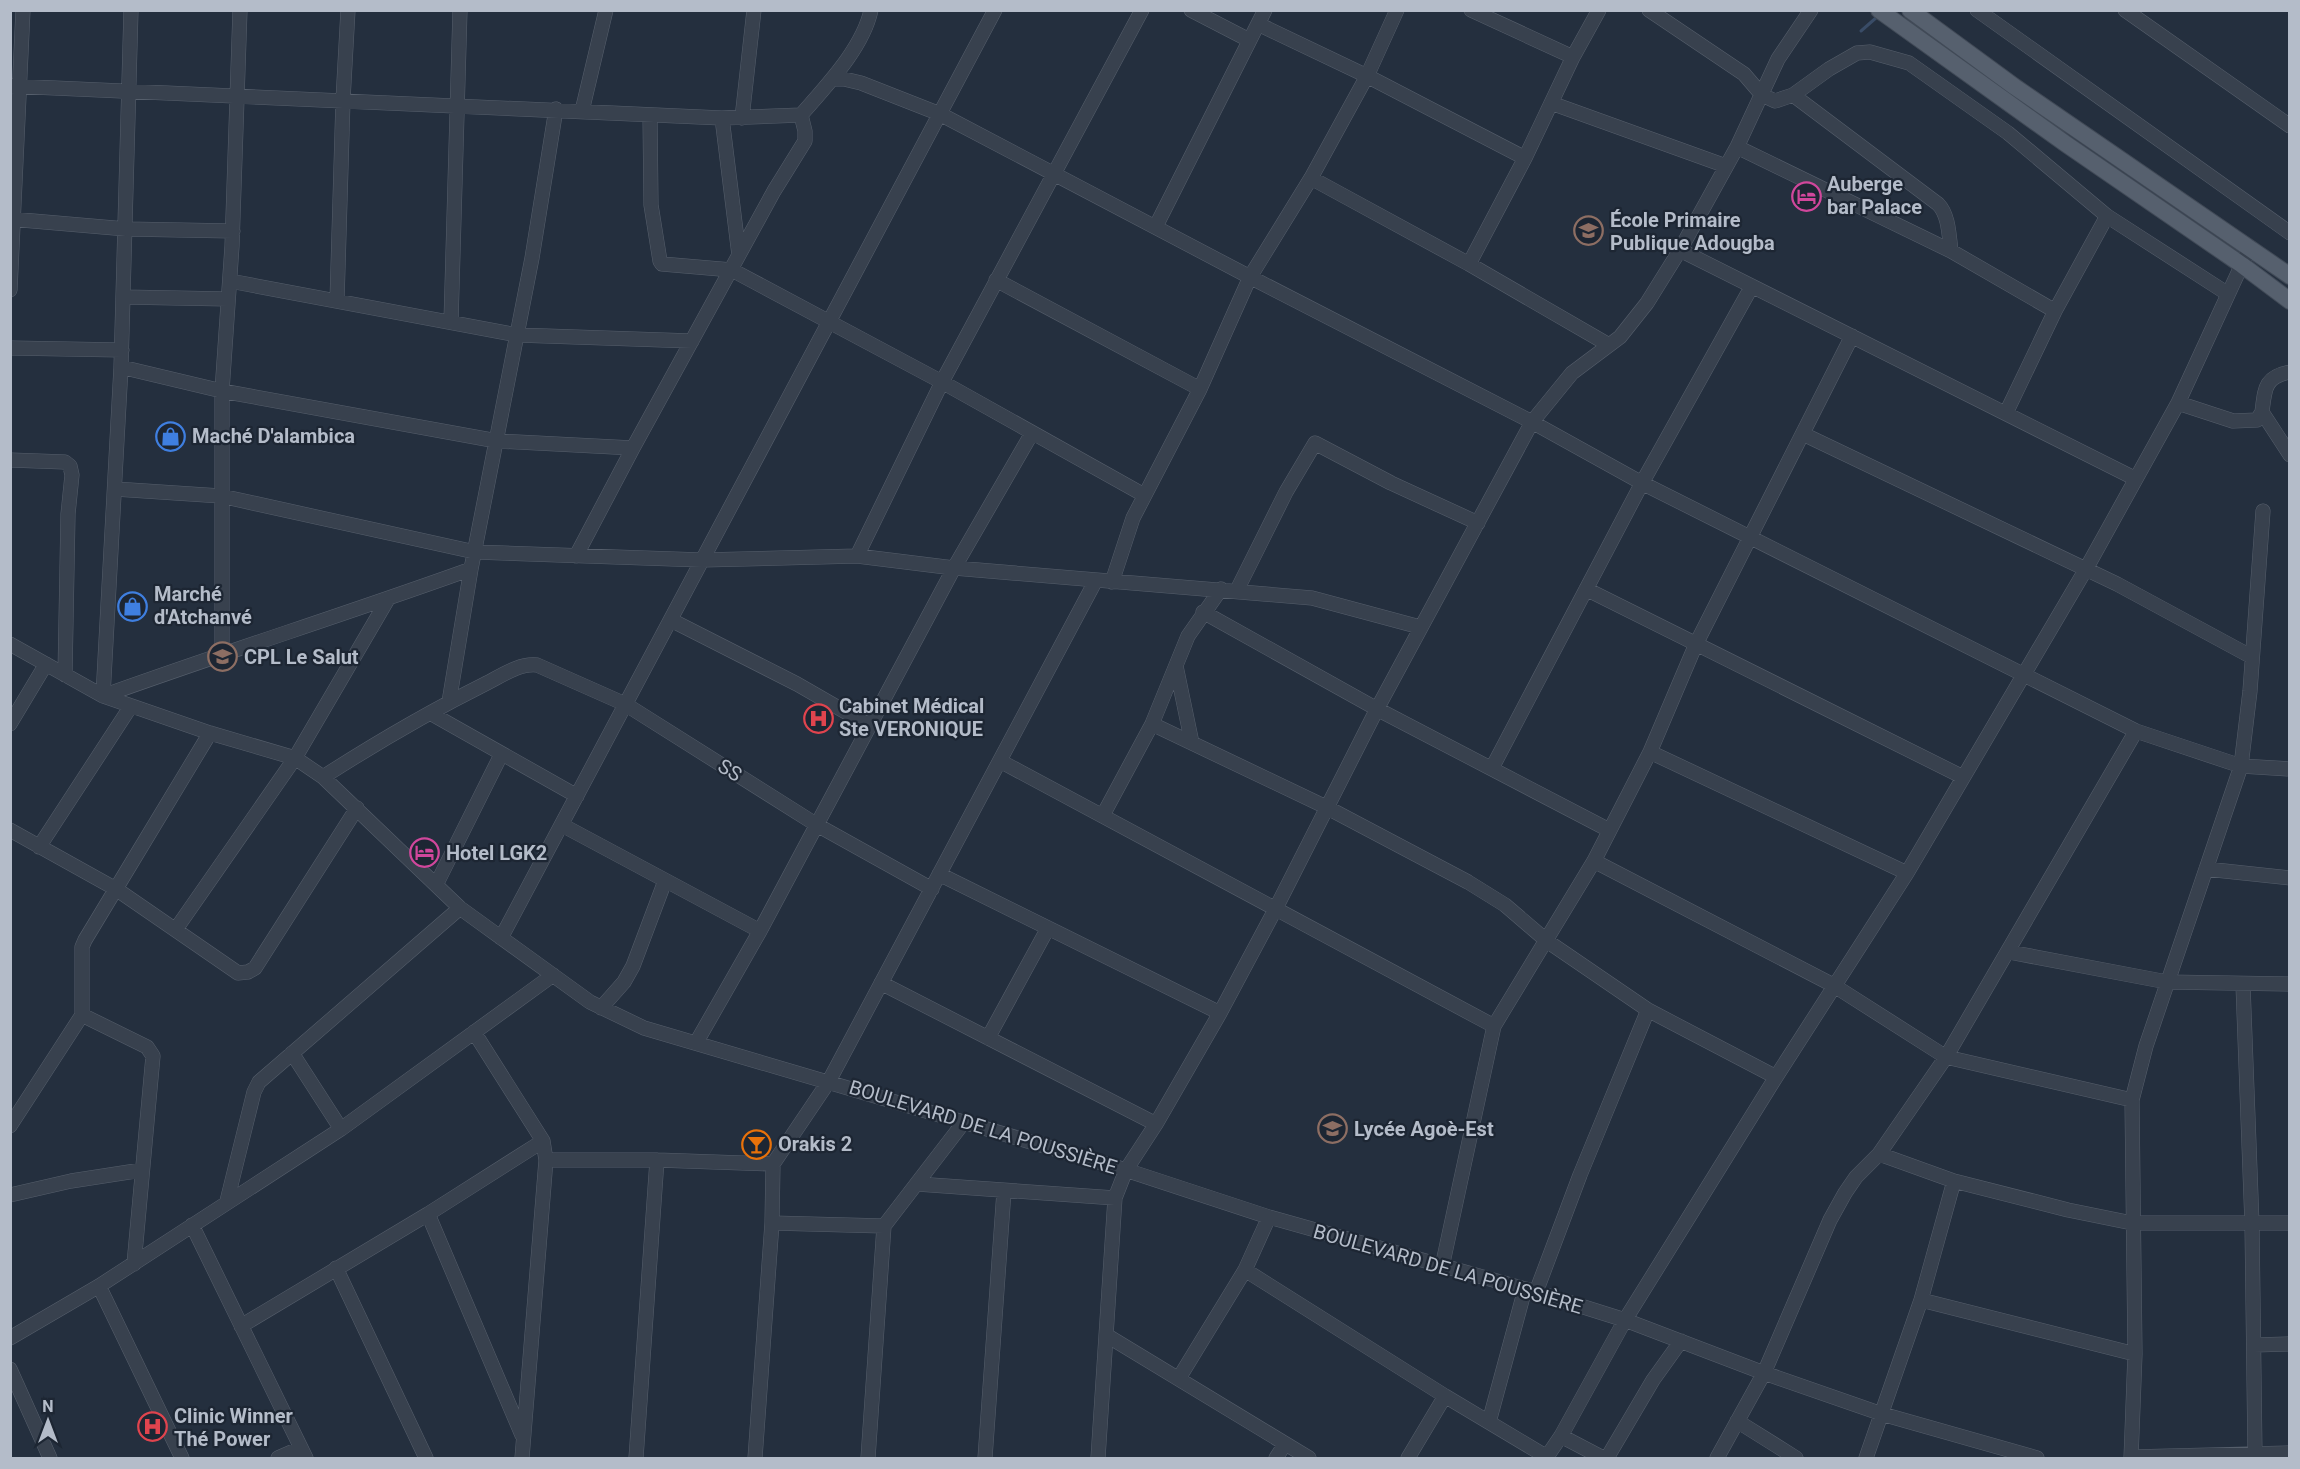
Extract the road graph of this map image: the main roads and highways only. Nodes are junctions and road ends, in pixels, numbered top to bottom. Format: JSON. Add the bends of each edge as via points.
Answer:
{"nodes":[{"id":1,"x":1879,"y":10,"type":"edge"},
{"id":2,"x":1910,"y":10,"type":"edge"},
{"id":3,"x":2289,"y":276,"type":"edge"},
{"id":4,"x":2289,"y":301,"type":"edge"}],
"edges":[{"from":1,"to":4,"type":"main road"},
{"from":2,"to":3,"type":"main road"}]}
